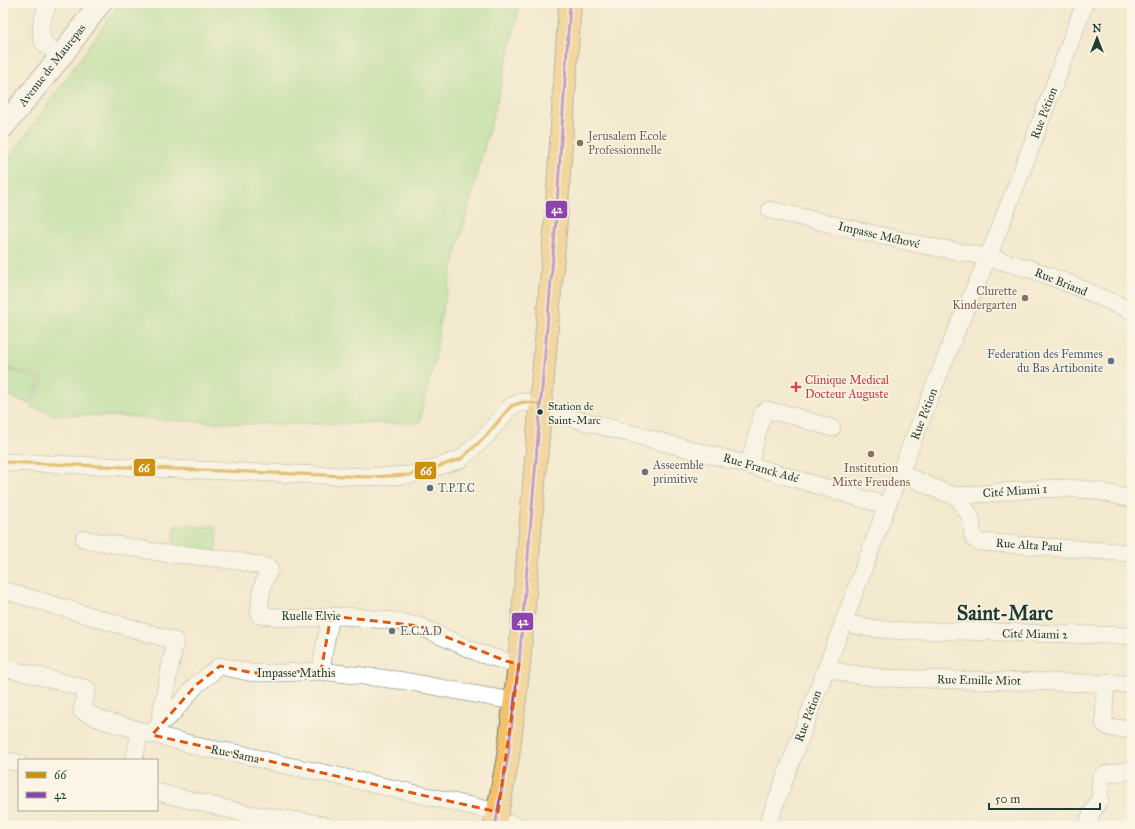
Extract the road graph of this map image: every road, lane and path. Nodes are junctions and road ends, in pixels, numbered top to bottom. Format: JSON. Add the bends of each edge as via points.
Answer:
{"nodes":[{"id":1,"x":48,"y":3,"type":"edge"},
{"id":2,"x":100,"y":3,"type":"edge"},
{"id":3,"x":570,"y":3,"type":"edge"},
{"id":4,"x":1085,"y":3,"type":"edge"},
{"id":5,"x":61,"y":56,"type":"junction"},
{"id":6,"x":3,"y":127,"type":"edge"},
{"id":7,"x":770,"y":210,"type":"dead end"},
{"id":8,"x":988,"y":257,"type":"junction"},
{"id":9,"x":1132,"y":312,"type":"edge"},
{"id":10,"x":547,"y":410,"type":"junction"},
{"id":11,"x":832,"y":428,"type":"dead end"},
{"id":12,"x":3,"y":462,"type":"edge"},
{"id":13,"x":749,"y":465,"type":"junction"},
{"id":14,"x":901,"y":473,"type":"junction"},
{"id":15,"x":957,"y":496,"type":"junction"},
{"id":16,"x":1132,"y":499,"type":"edge"},
{"id":17,"x":887,"y":506,"type":"junction"},
{"id":18,"x":84,"y":538,"type":"dead end"},
{"id":19,"x":1132,"y":553,"type":"edge"},
{"id":20,"x":3,"y":590,"type":"edge"},
{"id":21,"x":332,"y":616,"type":"junction"},
{"id":22,"x":843,"y":622,"type":"junction"},
{"id":23,"x":1132,"y":636,"type":"edge"},
{"id":24,"x":519,"y":664,"type":"junction"},
{"id":25,"x":827,"y":667,"type":"junction"},
{"id":26,"x":3,"y":668,"type":"edge"},
{"id":27,"x":321,"y":670,"type":"junction"},
{"id":28,"x":1105,"y":683,"type":"junction"},
{"id":29,"x":1132,"y":684,"type":"edge"},
{"id":30,"x":515,"y":701,"type":"junction"},
{"id":31,"x":1132,"y":728,"type":"edge"},
{"id":32,"x":150,"y":730,"type":"junction"},
{"id":33,"x":135,"y":759,"type":"edge"},
{"id":34,"x":3,"y":760,"type":"edge"},
{"id":35,"x":18,"y":763,"type":"edge"},
{"id":36,"x":1132,"y":770,"type":"edge"},
{"id":37,"x":158,"y":792,"type":"edge"},
{"id":38,"x":496,"y":820,"type":"edge"},
{"id":39,"x":327,"y":826,"type":"edge"},
{"id":40,"x":519,"y":826,"type":"edge"},
{"id":41,"x":767,"y":826,"type":"edge"},
{"id":42,"x":1088,"y":826,"type":"edge"}],
"edges":[{"from":1,"to":5,"type":"street","via":[[41,29],[42,37],[45,43]]},
{"from":2,"to":5,"type":"street","name":"Avenue de Maurepas"},
{"from":3,"to":10,"type":"main road"},
{"from":4,"to":8,"type":"street","name":"Rue Pétion"},
{"from":5,"to":6,"type":"street","name":"Avenue de Maurepas"},
{"from":7,"to":8,"type":"street","name":"Impasse Méhové","via":[[922,245]]},
{"from":8,"to":9,"type":"street","name":"Rue Briand","via":[[1048,276]]},
{"from":8,"to":14,"type":"street","name":"Rue Pétion"},
{"from":10,"to":12,"type":"street","name":"Rue Franck Adé","via":[[523,402],[511,406],[486,436],[461,460],[425,472],[402,476],[370,477]]},
{"from":10,"to":13,"type":"street","name":"Rue Franck Adé"},
{"from":10,"to":24,"type":"main road"},
{"from":11,"to":13,"type":"street","via":[[766,410],[763,412]]},
{"from":13,"to":17,"type":"street","name":"Rue Franck Adé"},
{"from":14,"to":15,"type":"street","name":"Cité Miami 1"},
{"from":14,"to":17,"type":"street","name":"Rue Pétion"},
{"from":15,"to":16,"type":"street","name":"Cité Miami 1","via":[[1070,488]]},
{"from":15,"to":19,"type":"street","name":"Rue Alta Paul","via":[[971,518],[975,540],[980,542]]},
{"from":17,"to":22,"type":"street","name":"Rue Pétion"},
{"from":18,"to":21,"type":"street","name":"Ruelle Elvie","via":[[168,554],[238,561],[267,567],[270,569],[264,578],[259,615],[299,619]]},
{"from":20,"to":32,"type":"street","via":[[175,641]]},
{"from":21,"to":24,"type":"street","name":"Ruelle Elvie","via":[[395,621],[419,626],[481,654]]},
{"from":21,"to":27,"type":"street"},
{"from":22,"to":23,"type":"street","name":"Cité Miami 2","via":[[876,629],[915,631]]},
{"from":22,"to":25,"type":"street","name":"Rue Pétion"},
{"from":24,"to":30,"type":"main road"},
{"from":25,"to":28,"type":"street","name":"Rue Emille Miot","via":[[845,673],[882,678]]},
{"from":25,"to":41,"type":"street","name":"Rue Pétion"},
{"from":26,"to":32,"type":"street","name":"Rue Sama","via":[[87,689],[82,711],[102,720]]},
{"from":27,"to":30,"type":"street","name":"Impasse Mathis","via":[[406,681]]},
{"from":27,"to":32,"type":"street","name":"Impasse Mathis","via":[[253,673],[220,666],[196,685],[172,714]]},
{"from":28,"to":29,"type":"street","name":"Rue Emille Miot"},
{"from":28,"to":31,"type":"street","via":[[1105,726]]},
{"from":30,"to":38,"type":"main road","via":[[508,758]]},
{"from":32,"to":33,"type":"street"},
{"from":32,"to":38,"type":"street","name":"Rue Sama","via":[[204,748],[324,773]]},
{"from":34,"to":35,"type":"street"},
{"from":36,"to":42,"type":"street","via":[[1101,777],[1100,799]]},
{"from":37,"to":39,"type":"street","via":[[248,814]]},
{"from":38,"to":40,"type":"street","name":"Rue Sama"}]}
